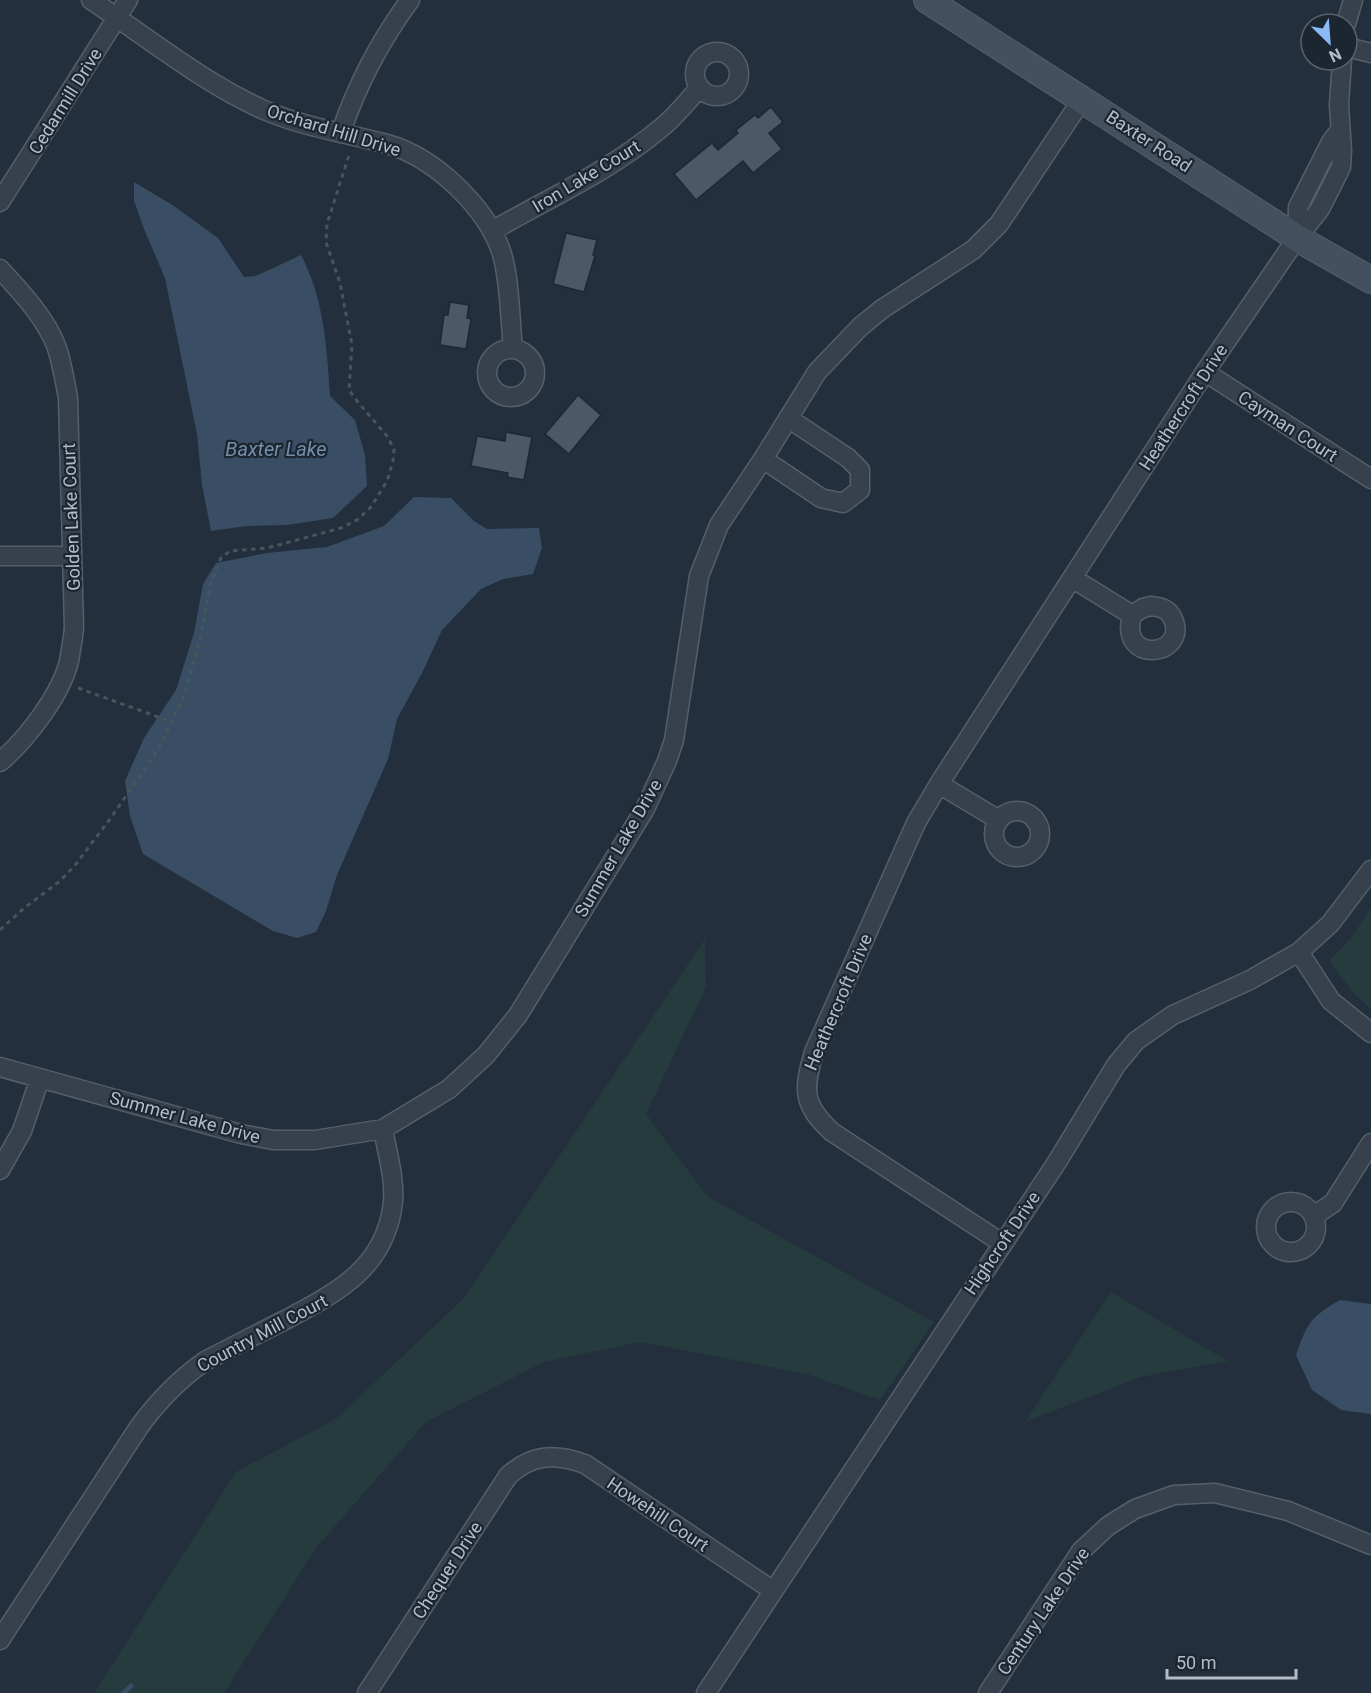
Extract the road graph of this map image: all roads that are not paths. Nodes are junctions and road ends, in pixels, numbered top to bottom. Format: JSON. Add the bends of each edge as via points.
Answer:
{"nodes":[{"id":1,"x":91,"y":0,"type":"edge"},
{"id":2,"x":128,"y":0,"type":"edge"},
{"id":3,"x":410,"y":0,"type":"edge"},
{"id":4,"x":927,"y":0,"type":"edge"},
{"id":5,"x":117,"y":17,"type":"junction"},
{"id":6,"x":1341,"y":72,"type":"edge"},
{"id":7,"x":699,"y":88,"type":"dead end"},
{"id":8,"x":1083,"y":98,"type":"junction"},
{"id":9,"x":341,"y":132,"type":"junction"},
{"id":10,"x":0,"y":202,"type":"edge"},
{"id":11,"x":492,"y":231,"type":"junction"},
{"id":12,"x":1297,"y":238,"type":"junction"},
{"id":13,"x":0,"y":269,"type":"edge"},
{"id":14,"x":1371,"y":280,"type":"edge"},
{"id":15,"x":513,"y":349,"type":"dead end"},
{"id":16,"x":1205,"y":372,"type":"junction"},
{"id":17,"x":788,"y":418,"type":"junction"},
{"id":18,"x":764,"y":459,"type":"junction"},
{"id":19,"x":1371,"y":479,"type":"edge"},
{"id":20,"x":0,"y":556,"type":"edge"},
{"id":21,"x":71,"y":556,"type":"junction"},
{"id":22,"x":1072,"y":578,"type":"junction"},
{"id":23,"x":1132,"y":615,"type":"dead end"},
{"id":24,"x":0,"y":762,"type":"edge"},
{"id":25,"x":939,"y":784,"type":"junction"},
{"id":26,"x":999,"y":820,"type":"dead end"},
{"id":27,"x":1371,"y":870,"type":"edge"},
{"id":28,"x":1299,"y":952,"type":"junction"},
{"id":29,"x":1371,"y":1032,"type":"edge"},
{"id":30,"x":0,"y":1067,"type":"edge"},
{"id":31,"x":40,"y":1078,"type":"junction"},
{"id":32,"x":383,"y":1129,"type":"junction"},
{"id":33,"x":1371,"y":1143,"type":"edge"},
{"id":34,"x":0,"y":1170,"type":"edge"},
{"id":35,"x":1314,"y":1216,"type":"dead end"},
{"id":36,"x":1002,"y":1243,"type":"junction"},
{"id":37,"x":537,"y":1458,"type":"joint"},
{"id":38,"x":1371,"y":1545,"type":"edge"},
{"id":39,"x":772,"y":1590,"type":"junction"},
{"id":40,"x":0,"y":1640,"type":"edge"},
{"id":41,"x":367,"y":1693,"type":"edge"},
{"id":42,"x":706,"y":1693,"type":"edge"},
{"id":43,"x":988,"y":1693,"type":"edge"}],
"edges":[{"from":1,"to":5,"type":"street","name":"Orchard Hill Drive"},
{"from":2,"to":5,"type":"street","name":"Cedarmill Drive"},
{"from":3,"to":9,"type":"street","via":[[372,59]]},
{"from":4,"to":8,"type":"main road","name":"Baxter Road"},
{"from":5,"to":9,"type":"street","name":"Orchard Hill Drive","via":[[212,81],[264,110]]},
{"from":5,"to":10,"type":"street","name":"Cedarmill Drive"},
{"from":6,"to":12,"type":"street","name":"Heathercroft Drive","via":[[1341,167],[1320,208]]},
{"from":7,"to":11,"type":"street","name":"Iron Lake Court","via":[[637,147]]},
{"from":8,"to":12,"type":"main road","name":"Baxter Road"},
{"from":8,"to":17,"type":"street","name":"Summer Lake Drive","via":[[999,224],[973,250],[860,327],[817,372]]},
{"from":9,"to":11,"type":"street","name":"Orchard Hill Drive","via":[[390,145],[442,172],[471,201]]},
{"from":11,"to":15,"type":"street","name":"Orchard Hill Drive","via":[[502,254]]},
{"from":12,"to":14,"type":"main road","name":"Baxter Road"},
{"from":12,"to":16,"type":"street","name":"Heathercroft Drive"},
{"from":13,"to":21,"type":"street","name":"Golden Lake Court","via":[[46,327],[62,366],[68,398]]},
{"from":16,"to":19,"type":"street","name":"Cayman Court"},
{"from":16,"to":22,"type":"street","name":"Heathercroft Drive"},
{"from":17,"to":18,"type":"street","name":"Summer Lake Drive"},
{"from":17,"to":18,"type":"street","via":[[848,458],[860,471],[860,490],[843,503],[821,498]]},
{"from":18,"to":32,"type":"street","name":"Summer Lake Drive","via":[[719,525],[699,576],[674,740],[645,809],[518,1015],[486,1055],[449,1089]]},
{"from":20,"to":21,"type":"street"},
{"from":21,"to":24,"type":"street","name":"Golden Lake Court","via":[[74,628],[68,663],[58,687],[27,736]]},
{"from":22,"to":23,"type":"street"},
{"from":22,"to":25,"type":"street","name":"Heathercroft Drive"},
{"from":25,"to":26,"type":"street"},
{"from":25,"to":36,"type":"street","name":"Heathercroft Drive","via":[[916,823],[814,1052],[806,1079],[807,1097],[819,1119],[832,1132]]},
{"from":27,"to":28,"type":"street","name":"Highcroft Drive","via":[[1330,924]]},
{"from":28,"to":29,"type":"street","via":[[1330,1000]]},
{"from":28,"to":36,"type":"street","name":"Highcroft Drive","via":[[1250,980],[1173,1015],[1136,1041],[1116,1065]]},
{"from":30,"to":31,"type":"street","name":"Summer Lake Drive"},
{"from":31,"to":32,"type":"street","name":"Summer Lake Drive","via":[[273,1140],[315,1140]]},
{"from":31,"to":34,"type":"street","via":[[22,1131]]},
{"from":32,"to":40,"type":"street","name":"Country Mill Court","via":[[393,1202],[377,1251],[361,1272],[334,1294],[205,1361],[158,1401]]},
{"from":33,"to":35,"type":"street","via":[[1333,1203]]},
{"from":36,"to":39,"type":"street","name":"Highcroft Drive"},
{"from":37,"to":39,"type":"street","name":"Howehill Court","via":[[568,1458],[585,1464]]},
{"from":37,"to":41,"type":"street","name":"Chequer Drive","via":[[508,1476]]},
{"from":38,"to":43,"type":"street","name":"Century Lake Drive","via":[[1288,1511],[1215,1492],[1173,1495],[1135,1509],[1108,1526],[1081,1551]]},
{"from":39,"to":42,"type":"street","name":"Highcroft Drive"}]}
